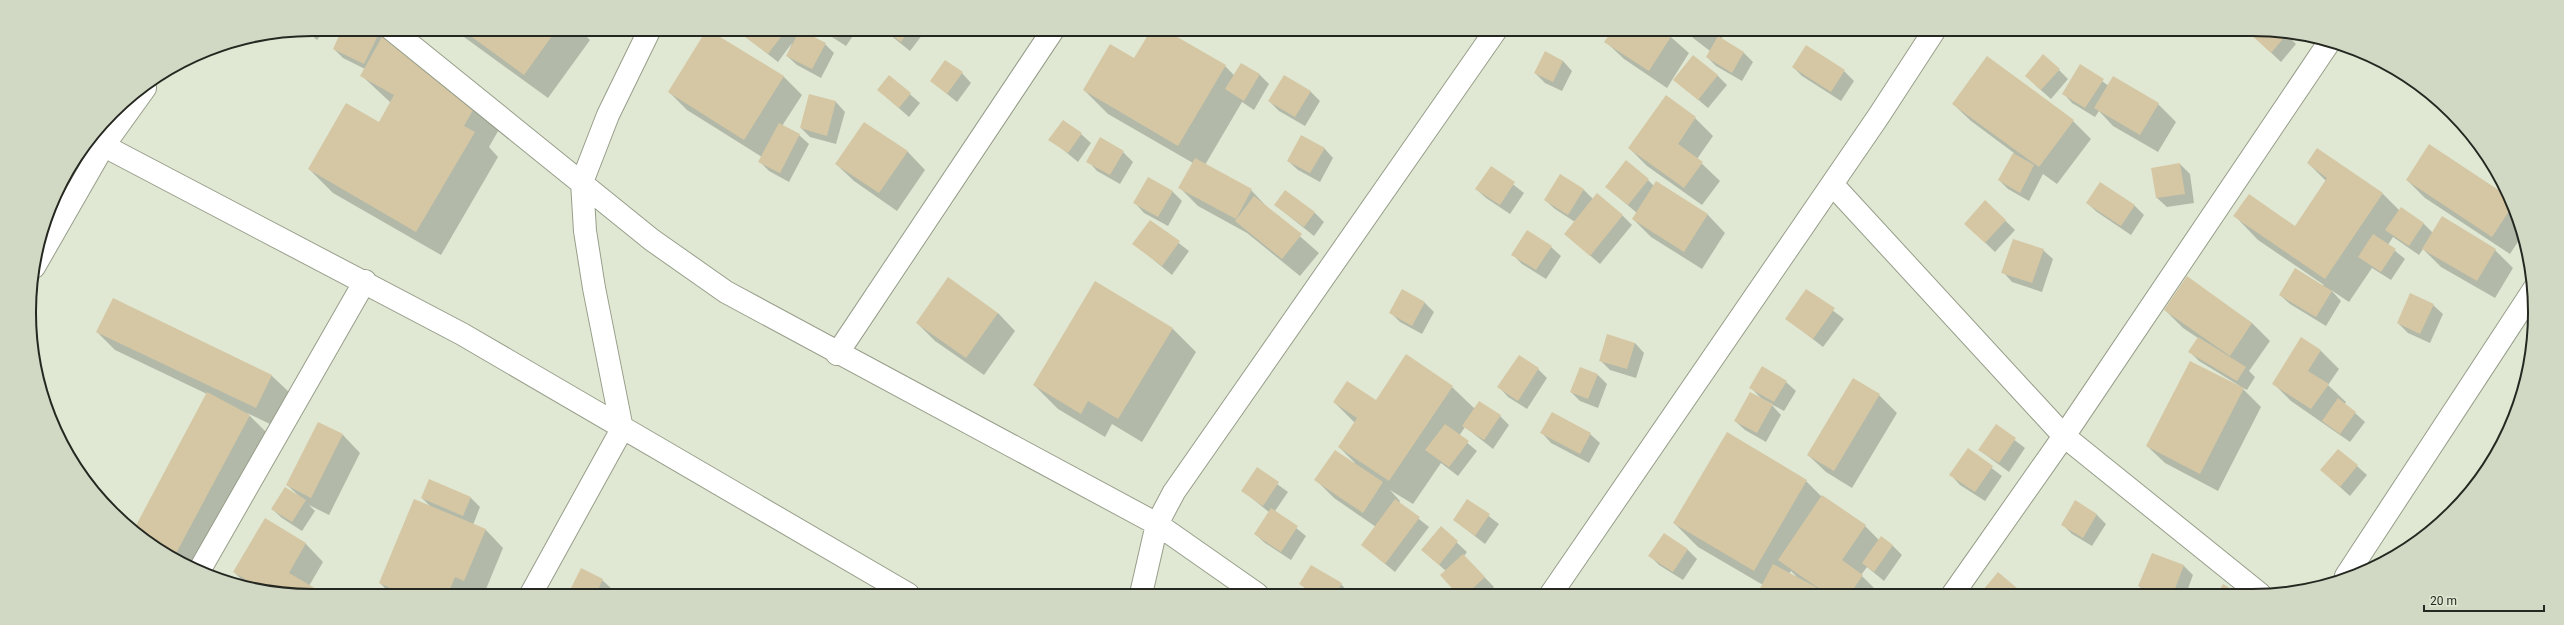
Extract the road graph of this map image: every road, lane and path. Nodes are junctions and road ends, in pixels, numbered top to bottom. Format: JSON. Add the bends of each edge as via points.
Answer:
{"nodes":[{"id":1,"x":400,"y":36,"type":"edge"},
{"id":2,"x":647,"y":36,"type":"edge"},
{"id":3,"x":1049,"y":36,"type":"edge"},
{"id":4,"x":1492,"y":36,"type":"edge"},
{"id":5,"x":1931,"y":36,"type":"edge"},
{"id":6,"x":2326,"y":46,"type":"edge"},
{"id":7,"x":128,"y":107,"type":"edge"},
{"id":8,"x":97,"y":141,"type":"edge"},
{"id":9,"x":582,"y":182,"type":"junction"},
{"id":10,"x":1832,"y":184,"type":"junction"},
{"id":11,"x":43,"y":248,"type":"edge"},
{"id":12,"x":365,"y":281,"type":"junction"},
{"id":13,"x":2527,"y":299,"type":"edge"},
{"id":14,"x":837,"y":354,"type":"junction"},
{"id":15,"x":622,"y":429,"type":"junction"},
{"id":16,"x":2064,"y":436,"type":"junction"},
{"id":17,"x":1157,"y":524,"type":"junction"},
{"id":18,"x":202,"y":566,"type":"edge"},
{"id":19,"x":2350,"y":571,"type":"edge"},
{"id":20,"x":534,"y":589,"type":"edge"},
{"id":21,"x":894,"y":589,"type":"edge"},
{"id":22,"x":1141,"y":589,"type":"edge"},
{"id":23,"x":1250,"y":589,"type":"edge"},
{"id":24,"x":1554,"y":589,"type":"edge"},
{"id":25,"x":1957,"y":589,"type":"edge"},
{"id":26,"x":2254,"y":589,"type":"edge"}],
"edges":[{"from":1,"to":9,"type":"street"},
{"from":2,"to":9,"type":"street","via":[[608,115]]},
{"from":3,"to":14,"type":"street"},
{"from":4,"to":17,"type":"street","via":[[1174,492]]},
{"from":5,"to":10,"type":"street"},
{"from":6,"to":16,"type":"street"},
{"from":7,"to":8,"type":"street"},
{"from":8,"to":11,"type":"street"},
{"from":8,"to":12,"type":"street"},
{"from":9,"to":14,"type":"street","via":[[652,240],[726,292]]},
{"from":9,"to":15,"type":"street","via":[[585,231],[593,281]]},
{"from":10,"to":16,"type":"street"},
{"from":10,"to":24,"type":"street"},
{"from":12,"to":15,"type":"street","via":[[462,334]]},
{"from":12,"to":18,"type":"street"},
{"from":13,"to":19,"type":"street"},
{"from":14,"to":17,"type":"street"},
{"from":15,"to":20,"type":"street"},
{"from":15,"to":21,"type":"street"},
{"from":16,"to":25,"type":"street"},
{"from":16,"to":26,"type":"street"},
{"from":17,"to":22,"type":"street"},
{"from":17,"to":23,"type":"street"}]}
